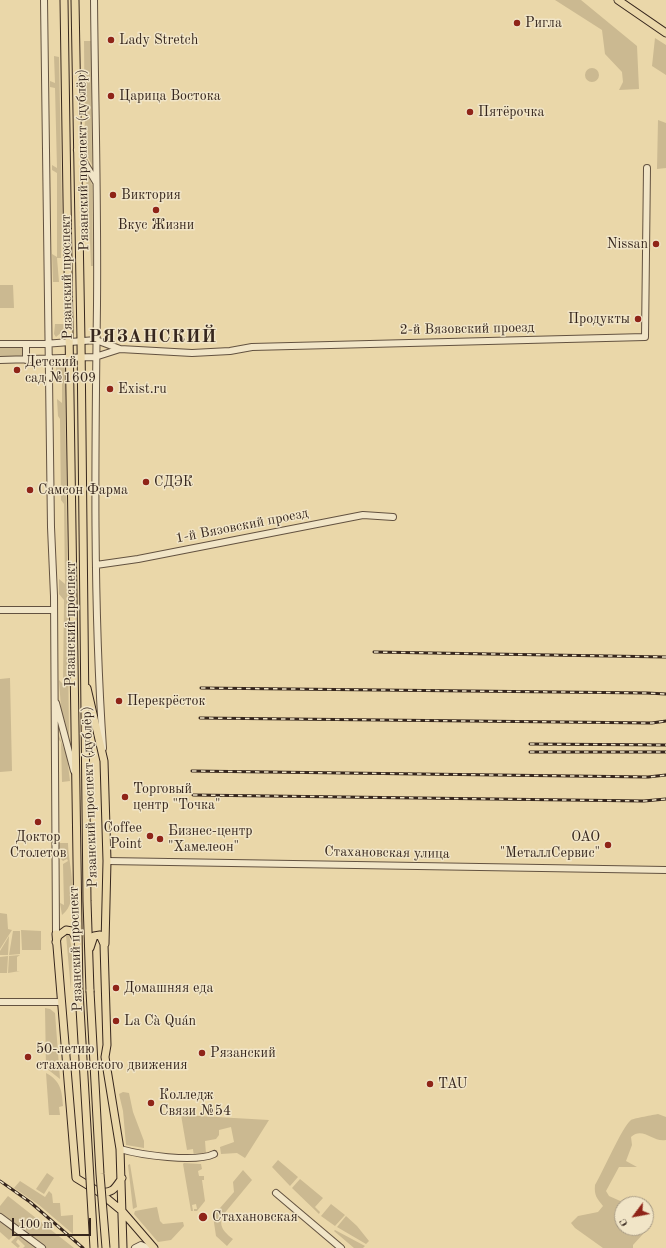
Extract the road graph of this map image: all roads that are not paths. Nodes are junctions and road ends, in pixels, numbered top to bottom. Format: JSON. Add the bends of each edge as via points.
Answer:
{"nodes":[{"id":1,"x":44,"y":0,"type":"edge"},
{"id":2,"x":64,"y":0,"type":"edge"},
{"id":3,"x":75,"y":0,"type":"edge"},
{"id":4,"x":94,"y":0,"type":"edge"},
{"id":5,"x":618,"y":0,"type":"edge"},
{"id":6,"x":666,"y":33,"type":"edge"},
{"id":7,"x":77,"y":150,"type":"junction"},
{"id":8,"x":646,"y":168,"type":"dead end"},
{"id":9,"x":97,"y":184,"type":"junction"},
{"id":10,"x":96,"y":340,"type":"junction"},
{"id":11,"x":81,"y":341,"type":"junction"},
{"id":12,"x":70,"y":342,"type":"junction"},
{"id":13,"x":48,"y":343,"type":"junction"},
{"id":14,"x":0,"y":344,"type":"edge"},
{"id":15,"x":26,"y":344,"type":"junction"},
{"id":16,"x":120,"y":349,"type":"junction"},
{"id":17,"x":96,"y":357,"type":"junction"},
{"id":18,"x":70,"y":358,"type":"junction"},
{"id":19,"x":81,"y":358,"type":"junction"},
{"id":20,"x":49,"y":359,"type":"junction"},
{"id":21,"x":0,"y":360,"type":"edge"},
{"id":22,"x":26,"y":360,"type":"junction"},
{"id":23,"x":393,"y":517,"type":"dead end"},
{"id":24,"x":96,"y":565,"type":"junction"},
{"id":25,"x":0,"y":610,"type":"edge"},
{"id":26,"x":53,"y":610,"type":"junction"},
{"id":27,"x":84,"y":676,"type":"junction"},
{"id":28,"x":55,"y":691,"type":"junction"},
{"id":29,"x":104,"y":761,"type":"junction"},
{"id":30,"x":75,"y":775,"type":"junction"},
{"id":31,"x":107,"y":861,"type":"junction"},
{"id":32,"x":666,"y":870,"type":"edge"},
{"id":33,"x":107,"y":912,"type":"junction"},
{"id":34,"x":56,"y":934,"type":"joint"},
{"id":35,"x":94,"y":936,"type":"junction"},
{"id":36,"x":56,"y":942,"type":"junction"},
{"id":37,"x":79,"y":943,"type":"junction"},
{"id":38,"x":104,"y":944,"type":"junction"},
{"id":39,"x":88,"y":954,"type":"junction"},
{"id":40,"x":0,"y":1002,"type":"edge"},
{"id":41,"x":61,"y":1002,"type":"junction"},
{"id":42,"x":120,"y":1149,"type":"junction"},
{"id":43,"x":214,"y":1154,"type":"dead end"},
{"id":44,"x":122,"y":1178,"type":"junction"},
{"id":45,"x":99,"y":1192,"type":"junction"},
{"id":46,"x":276,"y":1193,"type":"dead end"},
{"id":47,"x":122,"y":1211,"type":"junction"},
{"id":48,"x":0,"y":1217,"type":"edge"},
{"id":49,"x":42,"y":1248,"type":"edge"},
{"id":50,"x":94,"y":1248,"type":"edge"},
{"id":51,"x":106,"y":1248,"type":"edge"},
{"id":52,"x":123,"y":1248,"type":"edge"},
{"id":53,"x":134,"y":1248,"type":"edge"},
{"id":54,"x":148,"y":1248,"type":"edge"},
{"id":55,"x":154,"y":1248,"type":"edge"},
{"id":56,"x":341,"y":1248,"type":"edge"}],
"edges":[{"from":1,"to":13,"type":"street"},
{"from":2,"to":12,"type":"main road","name":"Рязанский проспект"},
{"from":3,"to":7,"type":"main road","name":"Рязанский проспект"},
{"from":4,"to":9,"type":"street","name":"Рязанский проспект (дублёр)"},
{"from":5,"to":6,"type":"main road"},
{"from":7,"to":9,"type":"street"},
{"from":7,"to":11,"type":"main road","name":"Рязанский проспект"},
{"from":8,"to":16,"type":"street","name":"2-й Вязовский проезд","via":[[645,337],[252,347],[192,353]]},
{"from":9,"to":10,"type":"street","name":"Рязанский проспект (дублёр)"},
{"from":10,"to":11,"type":"street","name":"2-й Вязовский проезд"},
{"from":10,"to":16,"type":"street","name":"2-й Вязовский проезд"},
{"from":10,"to":17,"type":"street","name":"Рязанский проспект (дублёр)"},
{"from":11,"to":12,"type":"street","name":"2-й Вязовский проезд"},
{"from":11,"to":19,"type":"main road","name":"Рязанский проспект"},
{"from":12,"to":13,"type":"street","name":"2-й Вязовский проезд"},
{"from":12,"to":18,"type":"main road","name":"Рязанский проспект"},
{"from":13,"to":15,"type":"street","name":"2-й Вязовский проезд"},
{"from":13,"to":20,"type":"street"},
{"from":14,"to":15,"type":"street","name":"2-й Вязовский проезд"},
{"from":15,"to":22,"type":"street"},
{"from":16,"to":17,"type":"street","name":"2-й Вязовский проезд"},
{"from":17,"to":19,"type":"street","name":"2-й Вязовский проезд"},
{"from":17,"to":24,"type":"street","name":"Рязанский проспект (дублёр)"},
{"from":18,"to":19,"type":"street","name":"2-й Вязовский проезд"},
{"from":18,"to":20,"type":"street","name":"2-й Вязовский проезд"},
{"from":18,"to":30,"type":"main road","name":"Рязанский проспект"},
{"from":19,"to":27,"type":"main road","name":"Рязанский проспект"},
{"from":20,"to":22,"type":"street","name":"2-й Вязовский проезд"},
{"from":20,"to":26,"type":"street"},
{"from":21,"to":22,"type":"street","name":"2-й Вязовский проезд"},
{"from":23,"to":24,"type":"street","name":"1-й Вязовский проезд","via":[[363,515]]},
{"from":24,"to":29,"type":"street","name":"Рязанский проспект (дублёр)","via":[[98,671]]},
{"from":25,"to":26,"type":"street"},
{"from":26,"to":28,"type":"street"},
{"from":27,"to":29,"type":"main road"},
{"from":27,"to":39,"type":"main road","name":"Рязанский проспект"},
{"from":28,"to":30,"type":"street","via":[[59,718]]},
{"from":28,"to":34,"type":"street","via":[[53,714]]},
{"from":29,"to":31,"type":"main road","name":"Рязанский проспект (дублёр)"},
{"from":30,"to":37,"type":"main road","name":"Рязанский проспект"},
{"from":31,"to":32,"type":"street","name":"Стахановская улица"},
{"from":31,"to":33,"type":"main road","name":"Рязанский проспект (дублёр)"},
{"from":33,"to":35,"type":"main road"},
{"from":33,"to":38,"type":"main road","name":"Рязанский проспект (дублёр)"},
{"from":34,"to":36,"type":"main road"},
{"from":35,"to":38,"type":"main road","via":[[100,935]]},
{"from":35,"to":39,"type":"main road"},
{"from":36,"to":37,"type":"main road","via":[[63,931],[69,929]]},
{"from":36,"to":41,"type":"main road"},
{"from":37,"to":50,"type":"main road","name":"Рязанский проспект","bridge":true,"via":[[79,991]]},
{"from":38,"to":42,"type":"main road","name":"Рязанский проспект (дублёр)","via":[[107,1045],[105,1057]]},
{"from":39,"to":51,"type":"main road","name":"Рязанский проспект","bridge":true},
{"from":40,"to":41,"type":"street"},
{"from":41,"to":45,"type":"main road","via":[[76,1178]]},
{"from":42,"to":43,"type":"street","via":[[192,1158],[204,1158]]},
{"from":42,"to":44,"type":"main road","name":"Рязанский проспект (дублёр)"},
{"from":44,"to":45,"type":"main road","via":[[114,1191],[107,1194]]},
{"from":44,"to":47,"type":"main road","name":"Рязанский проспект (дублёр)"},
{"from":45,"to":47,"type":"main road"},
{"from":46,"to":56,"type":"street"},
{"from":47,"to":52,"type":"main road","name":"Рязанский проспект (дублёр)"},
{"from":47,"to":55,"type":"main road"},
{"from":48,"to":49,"type":"street"},
{"from":53,"to":54,"type":"street","via":[[141,1245]]}]}
